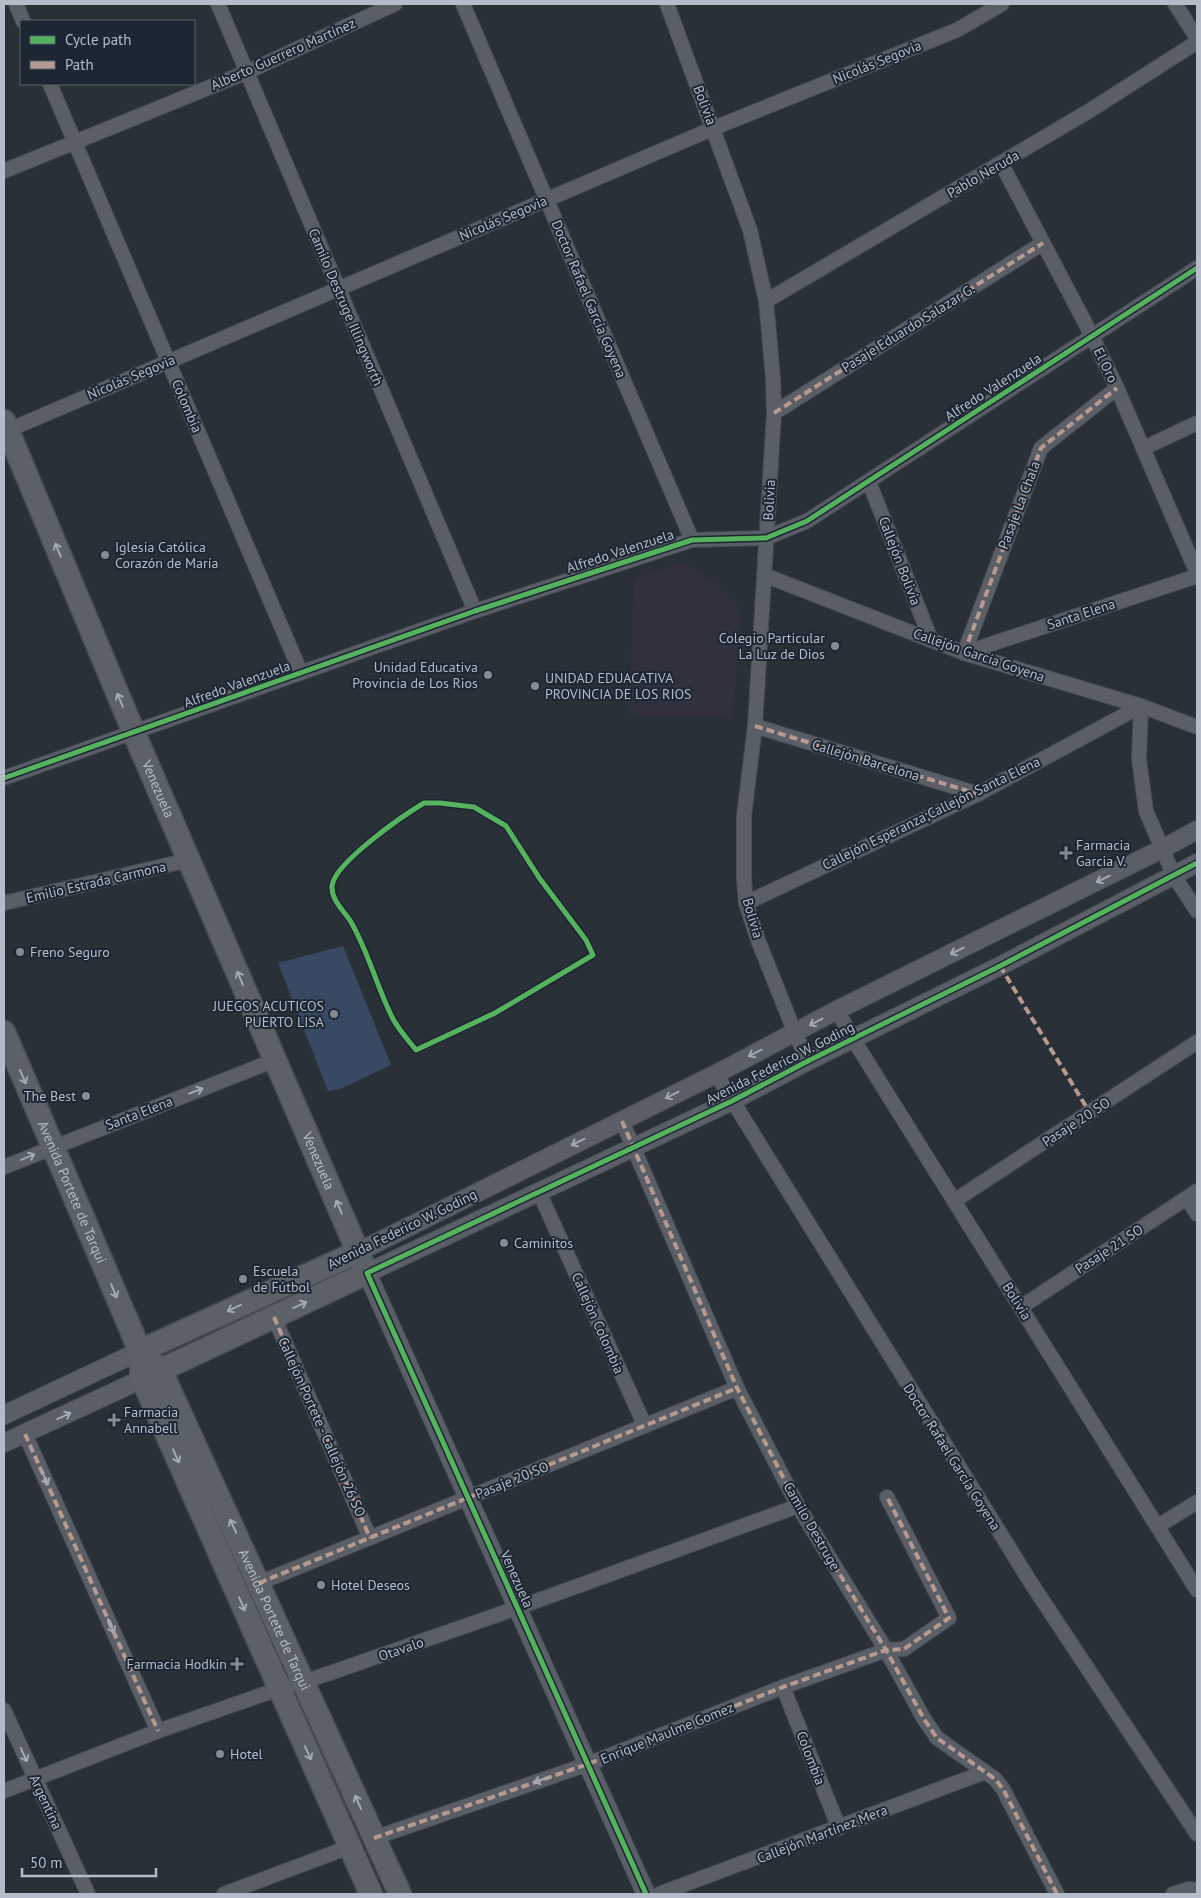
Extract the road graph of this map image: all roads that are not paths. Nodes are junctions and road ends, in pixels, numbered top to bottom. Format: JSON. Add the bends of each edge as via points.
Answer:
{"nodes":[{"id":1,"x":16,"y":4,"type":"edge"},
{"id":2,"x":218,"y":4,"type":"edge"},
{"id":3,"x":394,"y":4,"type":"edge"},
{"id":4,"x":464,"y":4,"type":"edge"},
{"id":5,"x":667,"y":4,"type":"edge"},
{"id":6,"x":1002,"y":4,"type":"edge"},
{"id":7,"x":1175,"y":4,"type":"edge"},
{"id":8,"x":23,"y":20,"type":"edge"},
{"id":9,"x":1197,"y":38,"type":"edge"},
{"id":10,"x":1197,"y":42,"type":"edge"},
{"id":11,"x":247,"y":72,"type":"junction"},
{"id":12,"x":50,"y":85,"type":"edge"},
{"id":13,"x":714,"y":128,"type":"junction"},
{"id":14,"x":75,"y":142,"type":"junction"},
{"id":15,"x":1001,"y":163,"type":"junction"},
{"id":16,"x":4,"y":171,"type":"edge"},
{"id":17,"x":546,"y":199,"type":"junction"},
{"id":18,"x":1043,"y":243,"type":"junction"},
{"id":19,"x":1197,"y":268,"type":"edge"},
{"id":20,"x":338,"y":288,"type":"junction"},
{"id":21,"x":766,"y":301,"type":"junction"},
{"id":22,"x":1092,"y":336,"type":"junction"},
{"id":23,"x":168,"y":362,"type":"junction"},
{"id":24,"x":1117,"y":388,"type":"junction"},
{"id":25,"x":774,"y":413,"type":"junction"},
{"id":26,"x":1197,"y":423,"type":"edge"},
{"id":27,"x":5,"y":428,"type":"edge"},
{"id":28,"x":1144,"y":448,"type":"junction"},
{"id":29,"x":869,"y":482,"type":"junction"},
{"id":30,"x":766,"y":538,"type":"junction"},
{"id":31,"x":692,"y":540,"type":"junction"},
{"id":32,"x":1197,"y":574,"type":"edge"},
{"id":33,"x":764,"y":575,"type":"junction"},
{"id":34,"x":475,"y":611,"type":"junction"},
{"id":35,"x":932,"y":640,"type":"junction"},
{"id":36,"x":964,"y":653,"type":"junction"},
{"id":37,"x":301,"y":673,"type":"junction"},
{"id":38,"x":1141,"y":706,"type":"junction"},
{"id":39,"x":755,"y":726,"type":"junction"},
{"id":40,"x":1197,"y":727,"type":"edge"},
{"id":41,"x":134,"y":733,"type":"junction"},
{"id":42,"x":4,"y":778,"type":"edge"},
{"id":43,"x":978,"y":794,"type":"junction"},
{"id":44,"x":1197,"y":830,"type":"edge"},
{"id":45,"x":1162,"y":850,"type":"junction"},
{"id":46,"x":189,"y":860,"type":"junction"},
{"id":47,"x":1197,"y":863,"type":"edge"},
{"id":48,"x":1174,"y":876,"type":"junction"},
{"id":49,"x":4,"y":903,"type":"edge"},
{"id":50,"x":746,"y":903,"type":"junction"},
{"id":51,"x":1197,"y":911,"type":"edge"},
{"id":52,"x":837,"y":1010,"type":"junction"},
{"id":53,"x":4,"y":1032,"type":"edge"},
{"id":54,"x":795,"y":1033,"type":"junction"},
{"id":55,"x":853,"y":1039,"type":"junction"},
{"id":56,"x":1197,"y":1042,"type":"edge"},
{"id":57,"x":275,"y":1060,"type":"junction"},
{"id":58,"x":808,"y":1061,"type":"junction"},
{"id":59,"x":716,"y":1074,"type":"junction"},
{"id":60,"x":732,"y":1101,"type":"junction"},
{"id":61,"x":622,"y":1121,"type":"junction"},
{"id":62,"x":52,"y":1147,"type":"junction"},
{"id":63,"x":633,"y":1148,"type":"junction"},
{"id":64,"x":4,"y":1167,"type":"edge"},
{"id":65,"x":539,"y":1192,"type":"junction"},
{"id":66,"x":1192,"y":1194,"type":"edge"},
{"id":67,"x":954,"y":1201,"type":"junction"},
{"id":68,"x":1197,"y":1214,"type":"edge"},
{"id":69,"x":358,"y":1252,"type":"junction"},
{"id":70,"x":368,"y":1274,"type":"junction"},
{"id":71,"x":1020,"y":1307,"type":"junction"},
{"id":72,"x":274,"y":1317,"type":"junction"},
{"id":73,"x":140,"y":1351,"type":"junction"},
{"id":74,"x":152,"y":1375,"type":"junction"},
{"id":75,"x":737,"y":1388,"type":"junction"},
{"id":76,"x":4,"y":1415,"type":"edge"},
{"id":77,"x":645,"y":1426,"type":"junction"},
{"id":78,"x":25,"y":1434,"type":"junction"},
{"id":79,"x":4,"y":1444,"type":"edge"},
{"id":80,"x":887,"y":1497,"type":"dead end"},
{"id":81,"x":468,"y":1498,"type":"junction"},
{"id":82,"x":1197,"y":1502,"type":"edge"},
{"id":83,"x":798,"y":1506,"type":"junction"},
{"id":84,"x":1158,"y":1526,"type":"junction"},
{"id":85,"x":370,"y":1538,"type":"junction"},
{"id":86,"x":259,"y":1583,"type":"junction"},
{"id":87,"x":1197,"y":1590,"type":"edge"},
{"id":88,"x":517,"y":1608,"type":"junction"},
{"id":89,"x":886,"y":1650,"type":"junction"},
{"id":90,"x":304,"y":1682,"type":"junction"},
{"id":91,"x":783,"y":1687,"type":"junction"},
{"id":92,"x":279,"y":1689,"type":"junction"},
{"id":93,"x":4,"y":1710,"type":"edge"},
{"id":94,"x":158,"y":1731,"type":"junction"},
{"id":95,"x":588,"y":1764,"type":"junction"},
{"id":96,"x":985,"y":1772,"type":"junction"},
{"id":97,"x":35,"y":1780,"type":"junction"},
{"id":98,"x":4,"y":1791,"type":"edge"},
{"id":99,"x":838,"y":1828,"type":"junction"},
{"id":100,"x":1197,"y":1834,"type":"edge"},
{"id":101,"x":374,"y":1838,"type":"junction"},
{"id":102,"x":349,"y":1846,"type":"junction"},
{"id":103,"x":1195,"y":1886,"type":"edge"},
{"id":104,"x":88,"y":1894,"type":"edge"},
{"id":105,"x":224,"y":1894,"type":"edge"},
{"id":106,"x":370,"y":1894,"type":"edge"},
{"id":107,"x":400,"y":1894,"type":"edge"},
{"id":108,"x":646,"y":1894,"type":"edge"},
{"id":109,"x":659,"y":1894,"type":"edge"},
{"id":110,"x":1057,"y":1894,"type":"edge"},
{"id":111,"x":1174,"y":1894,"type":"edge"}],
"edges":[{"from":1,"to":8,"type":"street"},
{"from":2,"to":11,"type":"street","name":"Camilo Destruge Illingworth"},
{"from":3,"to":11,"type":"street","name":"Alberto Guerrero Martínez"},
{"from":4,"to":17,"type":"street","name":"Doctor Rafael García Goyena"},
{"from":5,"to":13,"type":"street","name":"Bolivia"},
{"from":6,"to":13,"type":"street","name":"Nicolás Segovia","via":[[957,30]]},
{"from":7,"to":9,"type":"street"},
{"from":10,"to":15,"type":"street","name":"Pablo Neruda"},
{"from":11,"to":14,"type":"street","name":"Alberto Guerrero Martínez"},
{"from":11,"to":20,"type":"street","name":"Camilo Destruge Illingworth"},
{"from":12,"to":14,"type":"street","name":"Colombia"},
{"from":13,"to":17,"type":"street","name":"Nicolás Segovia"},
{"from":13,"to":21,"type":"street","name":"Bolivia","via":[[750,230]]},
{"from":14,"to":16,"type":"street","name":"Alberto Guerrero Martínez"},
{"from":14,"to":23,"type":"street","name":"Colombia"},
{"from":15,"to":18,"type":"street","name":"El Oro"},
{"from":15,"to":21,"type":"street","name":"Pablo Neruda"},
{"from":17,"to":20,"type":"street","name":"Nicolás Segovia"},
{"from":17,"to":31,"type":"street","name":"Doctor Rafael García Goyena"},
{"from":18,"to":22,"type":"street","name":"El Oro"},
{"from":18,"to":25,"type":"street","name":"Pasaje Eduardo Salazar G."},
{"from":19,"to":22,"type":"street","name":"Alfredo Valenzuela"},
{"from":20,"to":23,"type":"street","name":"Nicolás Segovia"},
{"from":20,"to":34,"type":"street","name":"Camilo Destruge Illingworth"},
{"from":21,"to":25,"type":"street","name":"Bolivia"},
{"from":22,"to":24,"type":"street","name":"El Oro"},
{"from":22,"to":29,"type":"street","name":"Alfredo Valenzuela"},
{"from":23,"to":27,"type":"street","name":"Nicolás Segovia"},
{"from":23,"to":37,"type":"street","name":"Colombia"},
{"from":24,"to":28,"type":"street","name":"El Oro"},
{"from":24,"to":36,"type":"street","name":"Pasaje La Chala","via":[[1041,448]]},
{"from":25,"to":30,"type":"street","name":"Bolivia"},
{"from":26,"to":28,"type":"street"},
{"from":41,"to":27,"type":"main road","name":"Venezuela","one_way":true},
{"from":28,"to":32,"type":"street","name":"El Oro"},
{"from":29,"to":30,"type":"street","name":"Alfredo Valenzuela","via":[[807,521]]},
{"from":29,"to":35,"type":"street","name":"Callejón Bolivia"},
{"from":30,"to":31,"type":"street","name":"Alfredo Valenzuela"},
{"from":30,"to":33,"type":"street","name":"Bolivia"},
{"from":31,"to":34,"type":"street","name":"Alfredo Valenzuela"},
{"from":32,"to":36,"type":"street","name":"Santa Elena"},
{"from":33,"to":35,"type":"street","name":"Callejón García Goyena"},
{"from":33,"to":39,"type":"street","name":"Bolivia"},
{"from":34,"to":37,"type":"street","name":"Alfredo Valenzuela"},
{"from":35,"to":36,"type":"street","name":"Callejón García Goyena"},
{"from":36,"to":38,"type":"street","name":"Callejón García Goyena"},
{"from":37,"to":41,"type":"street","name":"Alfredo Valenzuela"},
{"from":38,"to":40,"type":"street","name":"Callejón García Goyena"},
{"from":38,"to":43,"type":"street","name":"Callejón Esperanza;Callejón Santa Elena"},
{"from":38,"to":45,"type":"street","via":[[1139,759],[1146,811]]},
{"from":39,"to":43,"type":"street","name":"Callejón Barcelona"},
{"from":39,"to":50,"type":"street","name":"Bolivia","via":[[744,816]]},
{"from":41,"to":42,"type":"street","name":"Alfredo Valenzuela"},
{"from":41,"to":46,"type":"main road","name":"Venezuela"},
{"from":43,"to":50,"type":"street","name":"Callejón Esperanza;Callejón Santa Elena"},
{"from":44,"to":45,"type":"street","name":"Avenida Federico W. Goding"},
{"from":45,"to":48,"type":"street"},
{"from":45,"to":52,"type":"street","name":"Avenida Federico W. Goding","one_way":true},
{"from":46,"to":49,"type":"street","name":"Emilio Estrada Carmona"},
{"from":57,"to":46,"type":"main road","name":"Venezuela","one_way":true},
{"from":47,"to":48,"type":"street","name":"Avenida Federico W. Goding"},
{"from":48,"to":51,"type":"street"},
{"from":48,"to":55,"type":"street","name":"Avenida Federico W. Goding"},
{"from":50,"to":54,"type":"street","name":"Bolivia"},
{"from":52,"to":54,"type":"street","name":"Avenida Federico W. Goding","one_way":true},
{"from":52,"to":55,"type":"street","name":"Bolivia"},
{"from":53,"to":62,"type":"main road","name":"Avenida Portete de Tarqui","one_way":true},
{"from":54,"to":58,"type":"street","name":"Bolivia"},
{"from":54,"to":59,"type":"street","name":"Avenida Federico W. Goding","one_way":true},
{"from":55,"to":58,"type":"street","name":"Avenida Federico W. Goding"},
{"from":55,"to":67,"type":"street","name":"Bolivia"},
{"from":56,"to":67,"type":"street","name":"Pasaje 20 SO"},
{"from":62,"to":57,"type":"street","name":"Santa Elena","one_way":true},
{"from":69,"to":57,"type":"main road","name":"Venezuela","one_way":true},
{"from":58,"to":60,"type":"street","name":"Avenida Federico W. Goding"},
{"from":59,"to":60,"type":"street","name":"Doctor Rafael García Goyena"},
{"from":59,"to":61,"type":"street","name":"Avenida Federico W. Goding","one_way":true},
{"from":60,"to":63,"type":"street","name":"Avenida Federico W. Goding"},
{"from":60,"to":100,"type":"street","name":"Doctor Rafael García Goyena","via":[[1031,1583]]},
{"from":61,"to":63,"type":"street","name":"Camilo Destruge"},
{"from":61,"to":69,"type":"street","name":"Avenida Federico W. Goding","one_way":true},
{"from":64,"to":62,"type":"street","name":"Santa Elena","one_way":true},
{"from":62,"to":73,"type":"main road","name":"Avenida Portete de Tarqui","one_way":true},
{"from":63,"to":65,"type":"street","name":"Avenida Federico W. Goding"},
{"from":63,"to":75,"type":"street","name":"Camilo Destruge"},
{"from":65,"to":70,"type":"street","name":"Avenida Federico W. Goding"},
{"from":65,"to":77,"type":"street","name":"Callejón Colombia"},
{"from":66,"to":68,"type":"street"},
{"from":66,"to":71,"type":"street","name":"Pasaje 21 SO"},
{"from":67,"to":71,"type":"street","name":"Bolivia"},
{"from":69,"to":70,"type":"main road","name":"Venezuela"},
{"from":69,"to":73,"type":"main road","name":"Avenida Federico W. Goding","one_way":true},
{"from":72,"to":70,"type":"main road","name":"Avenida Federico W. Goding","one_way":true},
{"from":70,"to":81,"type":"street","name":"Venezuela"},
{"from":71,"to":84,"type":"street","name":"Bolivia"},
{"from":72,"to":74,"type":"main road","name":"Avenida Federico W. Goding"},
{"from":72,"to":85,"type":"street","name":"Callejón Portete - Callejón 26 SO"},
{"from":73,"to":74,"type":"main road","name":"Avenida Portete de Tarqui"},
{"from":73,"to":76,"type":"street","name":"Avenida Federico W. Goding"},
{"from":78,"to":74,"type":"street","name":"Avenida Federico W. Goding","one_way":true},
{"from":86,"to":74,"type":"main road","name":"Avenida Portete de Tarqui","one_way":true},
{"from":74,"to":92,"type":"main road","name":"Avenida Portete de Tarqui","one_way":true},
{"from":75,"to":77,"type":"street","name":"Pasaje 20 SO"},
{"from":75,"to":83,"type":"street","name":"Camilo Destruge"},
{"from":77,"to":81,"type":"street","name":"Pasaje 20 SO"},
{"from":78,"to":79,"type":"street","name":"Avenida Federico W. Goding"},
{"from":78,"to":94,"type":"street","one_way":true},
{"from":80,"to":89,"type":"street","name":"Enrique Maulme Gomez","via":[[949,1618],[904,1649]]},
{"from":81,"to":85,"type":"street","name":"Pasaje 20 SO"},
{"from":81,"to":88,"type":"street","name":"Venezuela"},
{"from":82,"to":84,"type":"street"},
{"from":83,"to":88,"type":"street","name":"Otavalo"},
{"from":83,"to":89,"type":"street","name":"Camilo Destruge"},
{"from":84,"to":87,"type":"street","name":"Bolivia"},
{"from":85,"to":86,"type":"street","name":"Pasaje 20 SO"},
{"from":86,"to":90,"type":"main road","name":"Avenida Portete de Tarqui"},
{"from":88,"to":90,"type":"street","name":"Otavalo"},
{"from":88,"to":95,"type":"street","name":"Venezuela"},
{"from":89,"to":91,"type":"street","name":"Enrique Maulme Gomez"},
{"from":89,"to":96,"type":"street","name":"Camilo Destruge","via":[[937,1738]]},
{"from":90,"to":92,"type":"street","name":"Otavalo"},
{"from":101,"to":90,"type":"main road","name":"Avenida Portete de Tarqui","one_way":true},
{"from":91,"to":95,"type":"street","name":"Enrique Maulme Gomez"},
{"from":91,"to":99,"type":"street","name":"Colombia"},
{"from":92,"to":94,"type":"street","name":"Otavalo"},
{"from":92,"to":102,"type":"main road","name":"Avenida Portete de Tarqui","one_way":true},
{"from":93,"to":97,"type":"street","name":"Argentina","one_way":true},
{"from":94,"to":97,"type":"street","name":"Otavalo"},
{"from":95,"to":101,"type":"street","name":"Enrique Maulme Gomez","one_way":true},
{"from":95,"to":108,"type":"street","name":"Venezuela"},
{"from":96,"to":99,"type":"street","name":"Callejón Martínez Mera"},
{"from":96,"to":110,"type":"street","name":"Camilo Destruge","via":[[1003,1789]]},
{"from":97,"to":98,"type":"street","name":"Otavalo"},
{"from":97,"to":104,"type":"street","name":"Argentina"},
{"from":99,"to":109,"type":"street","name":"Callejón Martínez Mera"},
{"from":101,"to":107,"type":"main road","name":"Avenida Portete de Tarqui"},
{"from":102,"to":105,"type":"street"},
{"from":102,"to":106,"type":"main road","name":"Avenida Portete de Tarqui"},
{"from":103,"to":111,"type":"street"}]}
